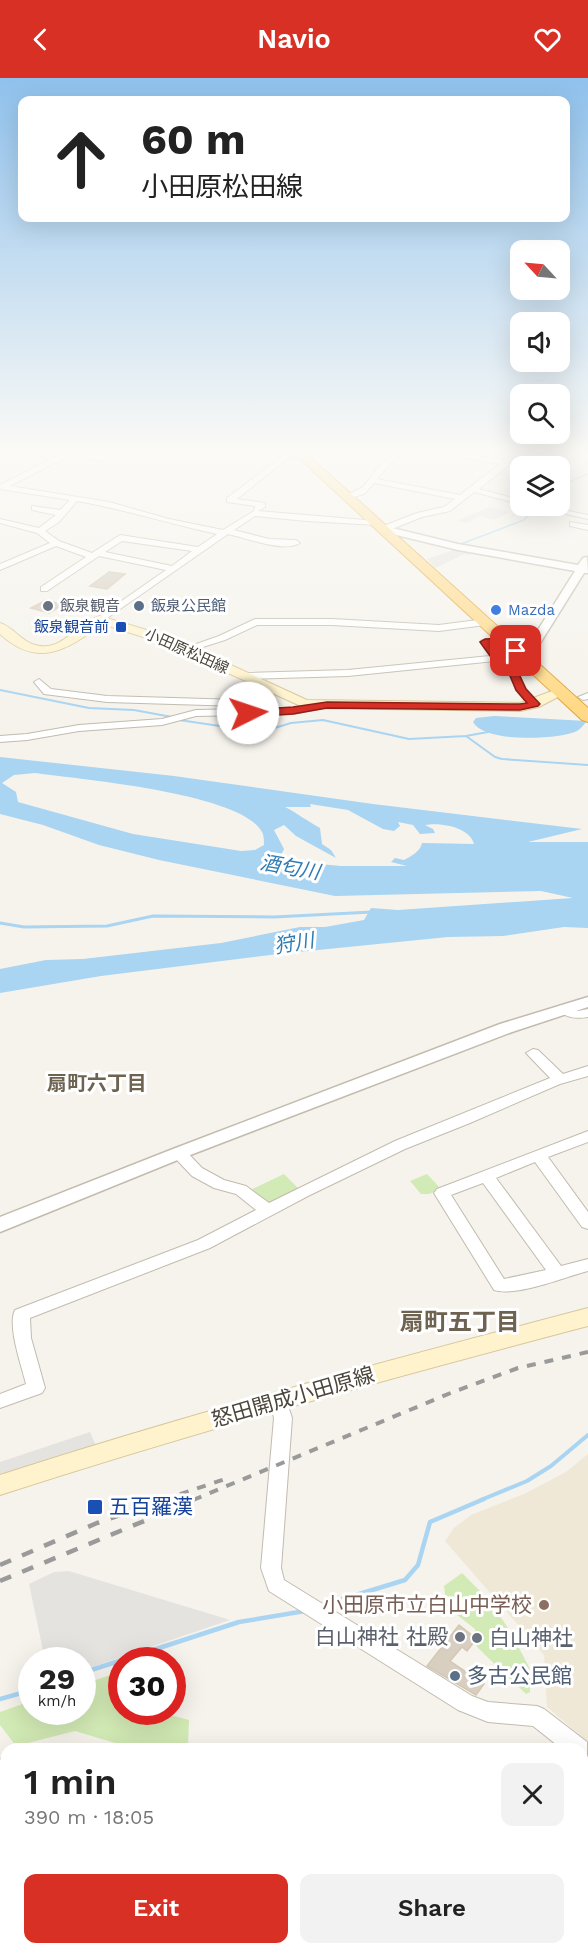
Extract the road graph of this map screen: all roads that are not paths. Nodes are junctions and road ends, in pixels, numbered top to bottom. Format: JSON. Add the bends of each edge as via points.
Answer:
{"nodes":[{"id":1,"x":46,"y":536,"type":"edge"},
{"id":2,"x":221,"y":536,"type":"edge"},
{"id":3,"x":250,"y":536,"type":"edge"},
{"id":4,"x":391,"y":536,"type":"edge"},
{"id":5,"x":416,"y":536,"type":"edge"},
{"id":6,"x":56,"y":543,"type":"junction"},
{"id":7,"x":296,"y":543,"type":"dead end"},
{"id":8,"x":199,"y":550,"type":"junction"},
{"id":9,"x":95,"y":554,"type":"junction"},
{"id":10,"x":586,"y":566,"type":"edge"},
{"id":11,"x":0,"y":567,"type":"edge"},
{"id":12,"x":171,"y":568,"type":"junction"},
{"id":13,"x":44,"y":589,"type":"dead end"},
{"id":14,"x":100,"y":620,"type":"junction"},
{"id":15,"x":485,"y":622,"type":"junction"},
{"id":16,"x":0,"y":627,"type":"edge"},
{"id":17,"x":511,"y":646,"type":"junction"},
{"id":18,"x":188,"y":649,"type":"junction"},
{"id":19,"x":497,"y":658,"type":"junction"},
{"id":20,"x":243,"y":676,"type":"junction"},
{"id":21,"x":39,"y":682,"type":"dead end"},
{"id":22,"x":561,"y":692,"type":"junction"},
{"id":23,"x":300,"y":702,"type":"junction"},
{"id":24,"x":534,"y":704,"type":"junction"},
{"id":25,"x":327,"y":705,"type":"junction"},
{"id":26,"x":588,"y":717,"type":"edge"},
{"id":27,"x":0,"y":739,"type":"edge"},
{"id":28,"x":588,"y":1002,"type":"edge"},
{"id":29,"x":564,"y":1009,"type":"junction"},
{"id":30,"x":588,"y":1013,"type":"edge"},
{"id":31,"x":533,"y":1053,"type":"dead end"},
{"id":32,"x":588,"y":1071,"type":"edge"},
{"id":33,"x":560,"y":1079,"type":"junction"},
{"id":34,"x":587,"y":1139,"type":"edge"},
{"id":35,"x":179,"y":1153,"type":"junction"},
{"id":36,"x":538,"y":1155,"type":"junction"},
{"id":37,"x":487,"y":1177,"type":"junction"},
{"id":38,"x":269,"y":1211,"type":"junction"},
{"id":39,"x":588,"y":1223,"type":"edge"},
{"id":40,"x":0,"y":1225,"type":"edge"},
{"id":41,"x":588,"y":1265,"type":"edge"},
{"id":42,"x":556,"y":1272,"type":"junction"},
{"id":43,"x":588,"y":1317,"type":"edge"},
{"id":44,"x":0,"y":1401,"type":"edge"},
{"id":45,"x":279,"y":1401,"type":"junction"},
{"id":46,"x":0,"y":1485,"type":"edge"},
{"id":47,"x":571,"y":1743,"type":"edge"}],
"edges":[{"from":1,"to":6,"type":"street"},
{"from":2,"to":8,"type":"street"},
{"from":3,"to":7,"type":"street","via":[[275,544]]},
{"from":4,"to":15,"type":"highway"},
{"from":5,"to":10,"type":"street","via":[[458,547]]},
{"from":6,"to":9,"type":"street"},
{"from":6,"to":11,"type":"street"},
{"from":8,"to":9,"type":"street","via":[[120,538]]},
{"from":8,"to":12,"type":"street"},
{"from":9,"to":12,"type":"street"},
{"from":9,"to":13,"type":"street"},
{"from":10,"to":17,"type":"street","via":[[536,643]]},
{"from":12,"to":14,"type":"street"},
{"from":14,"to":16,"type":"main road","via":[[61,647],[46,650],[25,646]]},
{"from":14,"to":18,"type":"main road","name":"小田原松田線","via":[[141,630]]},
{"from":15,"to":17,"type":"highway"},
{"from":15,"to":18,"type":"street","via":[[439,628],[255,622]]},
{"from":17,"to":19,"type":"street","via":[[485,642]]},
{"from":17,"to":22,"type":"highway"},
{"from":18,"to":20,"type":"main road","name":"小田原松田線"},
{"from":19,"to":20,"type":"street","via":[[348,673]]},
{"from":19,"to":24,"type":"street","via":[[515,674],[521,690]]},
{"from":20,"to":23,"type":"main road","name":"小田原松田線"},
{"from":21,"to":23,"type":"street","via":[[48,692],[107,699],[291,705]]},
{"from":22,"to":24,"type":"main road","name":"小田原松田線"},
{"from":22,"to":26,"type":"highway"},
{"from":23,"to":25,"type":"main road","name":"小田原松田線"},
{"from":24,"to":25,"type":"main road","name":"小田原松田線"},
{"from":25,"to":27,"type":"street","via":[[293,711],[196,713],[175,719]]},
{"from":28,"to":29,"type":"street"},
{"from":29,"to":30,"type":"street","via":[[576,1015]]},
{"from":29,"to":35,"type":"street"},
{"from":31,"to":33,"type":"street"},
{"from":32,"to":33,"type":"street"},
{"from":33,"to":38,"type":"street","via":[[400,1145]]},
{"from":34,"to":36,"type":"street"},
{"from":35,"to":38,"type":"street","via":[[198,1172],[241,1190]]},
{"from":35,"to":40,"type":"street"},
{"from":36,"to":37,"type":"street"},
{"from":36,"to":39,"type":"street"},
{"from":37,"to":42,"type":"street"},
{"from":37,"to":42,"type":"street","via":[[442,1193],[500,1286]]},
{"from":38,"to":44,"type":"street","via":[[204,1244],[21,1315],[36,1388]]},
{"from":41,"to":42,"type":"street"},
{"from":43,"to":45,"type":"main road","name":"怒田開成小田原線","via":[[300,1392]]},
{"from":45,"to":46,"type":"main road","name":"怒田開成小田原線"},
{"from":45,"to":47,"type":"street","via":[[282,1418],[272,1574],[279,1589],[465,1703],[488,1712],[537,1716]]}]}
